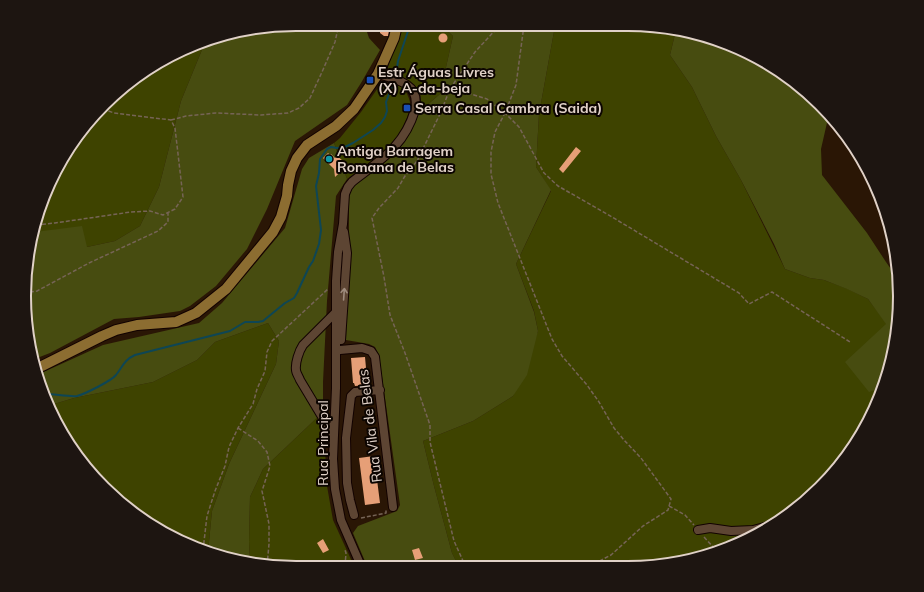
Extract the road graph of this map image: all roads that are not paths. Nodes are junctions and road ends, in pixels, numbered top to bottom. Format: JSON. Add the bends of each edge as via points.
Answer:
{"nodes":[{"id":1,"x":396,"y":31,"type":"edge"},
{"id":2,"x":378,"y":74,"type":"junction"},
{"id":3,"x":343,"y":224,"type":"junction"},
{"id":4,"x":336,"y":312,"type":"junction"},
{"id":5,"x":340,"y":350,"type":"junction"},
{"id":6,"x":40,"y":366,"type":"edge"},
{"id":7,"x":336,"y":388,"type":"junction"},
{"id":8,"x":380,"y":390,"type":"junction"},
{"id":9,"x":334,"y":436,"type":"junction"},
{"id":10,"x":393,"y":507,"type":"road end"},
{"id":11,"x":354,"y":515,"type":"road end"},
{"id":12,"x":698,"y":530,"type":"dead end"},
{"id":13,"x":752,"y":530,"type":"edge"},
{"id":14,"x":359,"y":561,"type":"edge"}],
"edges":[{"from":1,"to":2,"type":"main road"},
{"from":2,"to":3,"type":"street","name":"Rua Principal","via":[[408,85],[415,95],[416,107],[406,131],[396,145],[348,186]]},
{"from":2,"to":6,"type":"main road","via":[[354,109],[336,126],[307,145],[297,158],[291,171],[281,217],[273,232],[226,289],[196,313],[176,322],[137,325],[116,330]]},
{"from":3,"to":4,"type":"street","name":"Rua Principal","via":[[338,252]]},
{"from":5,"to":3,"type":"street","name":"Rua Principal","one_way":true,"via":[[347,253]]},
{"from":4,"to":7,"type":"street","name":"Rua Principal"},
{"from":4,"to":9,"type":"street","via":[[299,350],[296,371]]},
{"from":5,"to":7,"type":"street","name":"Rua Principal"},
{"from":5,"to":8,"type":"street","name":"Rua Vila de Belas","via":[[362,348],[371,351],[375,357]]},
{"from":7,"to":9,"type":"street","name":"Rua Principal"},
{"from":8,"to":10,"type":"street","name":"Rua Vila de Belas"},
{"from":8,"to":11,"type":"street","via":[[356,392],[351,396],[346,438],[347,483]]},
{"from":9,"to":14,"type":"street","name":"Rua Principal","via":[[335,489],[341,520]]},
{"from":12,"to":13,"type":"street","via":[[710,528]]}]}
